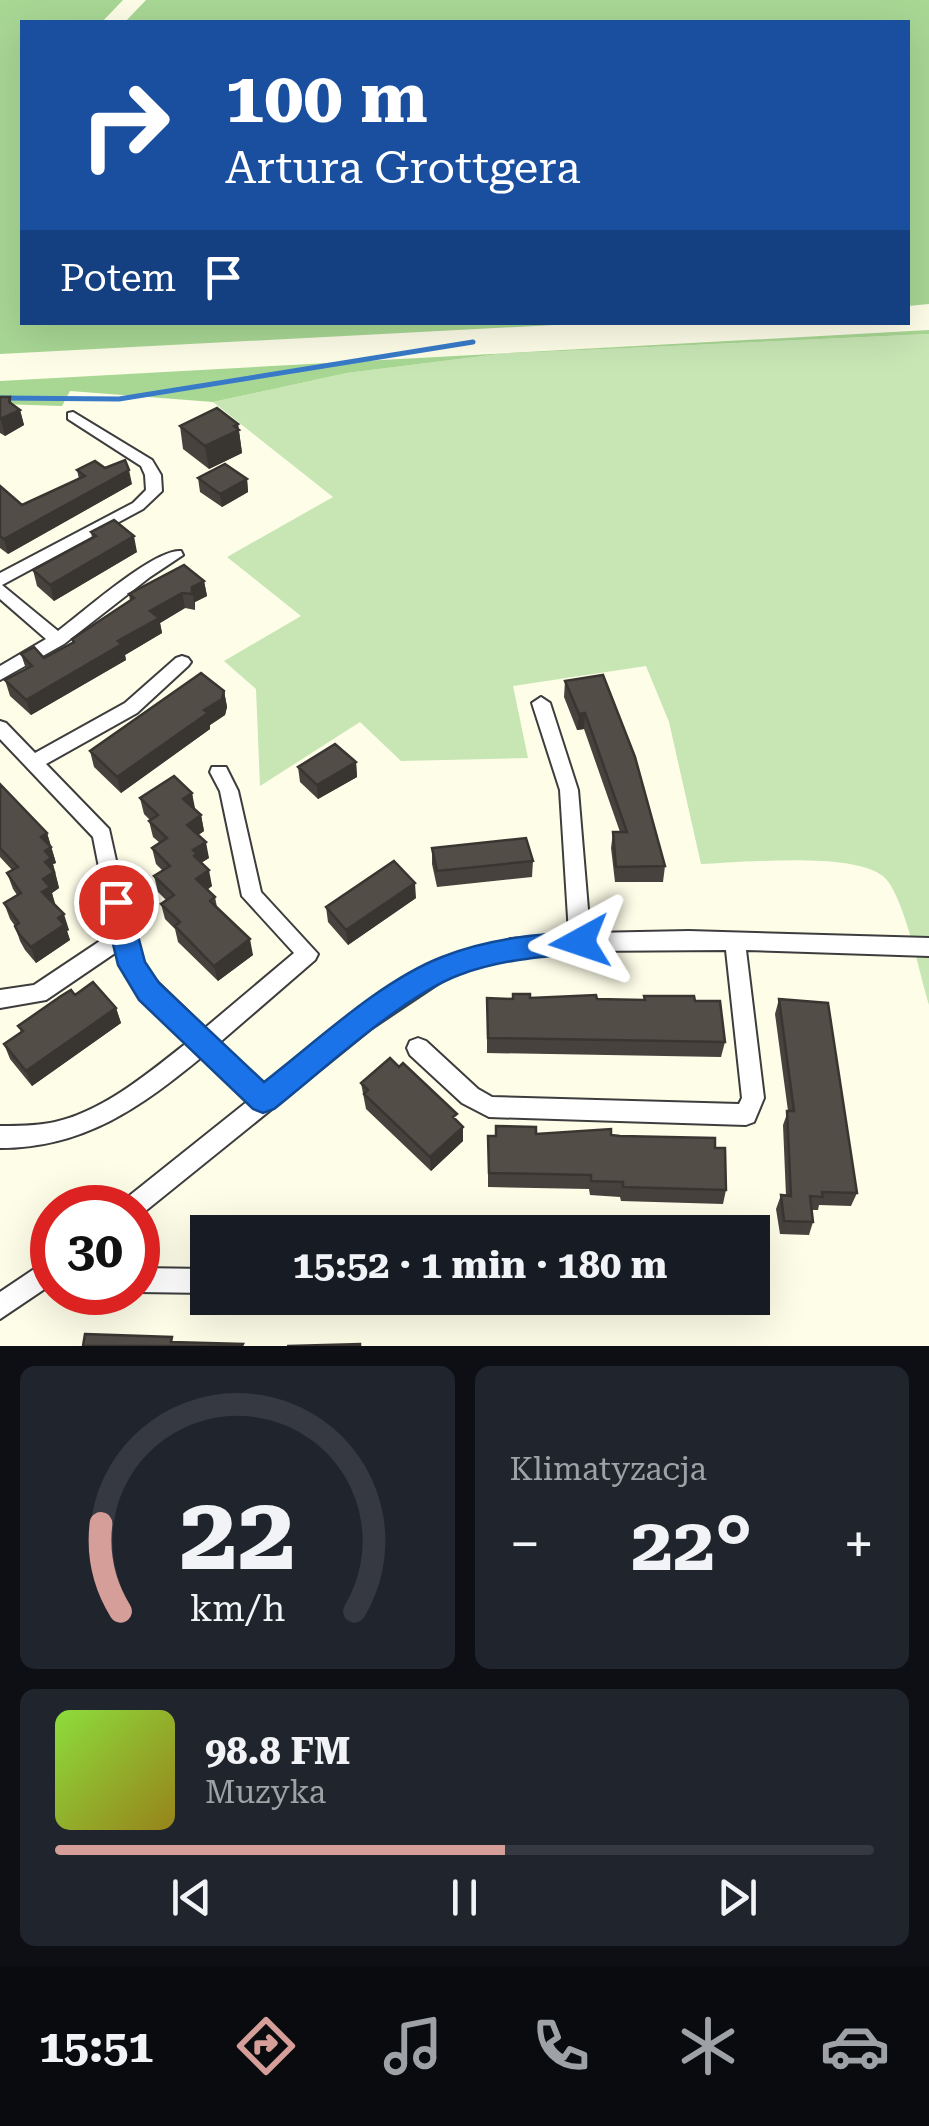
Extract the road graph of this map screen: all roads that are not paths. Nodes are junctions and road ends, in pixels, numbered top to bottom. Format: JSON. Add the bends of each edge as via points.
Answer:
{"nodes":[{"id":1,"x":73,"y":416,"type":"dead end"},
{"id":2,"x":175,"y":555,"type":"dead end"},
{"id":3,"x":0,"y":580,"type":"edge"},
{"id":4,"x":0,"y":590,"type":"edge"},
{"id":5,"x":58,"y":640,"type":"junction"},
{"id":6,"x":182,"y":662,"type":"dead end"},
{"id":7,"x":0,"y":674,"type":"edge"},
{"id":8,"x":541,"y":703,"type":"dead end"},
{"id":9,"x":0,"y":728,"type":"edge"},
{"id":10,"x":36,"y":762,"type":"junction"},
{"id":11,"x":218,"y":772,"type":"dead end"},
{"id":12,"x":123,"y":937,"type":"junction"},
{"id":13,"x":580,"y":942,"type":"junction"},
{"id":14,"x":735,"y":942,"type":"junction"},
{"id":15,"x":929,"y":947,"type":"edge"},
{"id":16,"x":0,"y":999,"type":"edge"},
{"id":17,"x":202,"y":1042,"type":"junction"},
{"id":18,"x":418,"y":1048,"type":"dead end"},
{"id":19,"x":263,"y":1100,"type":"junction"},
{"id":20,"x":0,"y":1136,"type":"edge"},
{"id":21,"x":160,"y":1185,"type":"edge"},
{"id":22,"x":160,"y":1280,"type":"edge"},
{"id":23,"x":190,"y":1280,"type":"edge"},
{"id":24,"x":30,"y":1289,"type":"edge"},
{"id":25,"x":0,"y":1307,"type":"edge"}],
"edges":[{"from":1,"to":3,"type":"street","via":[[147,463],[154,491]]},
{"from":2,"to":5,"type":"street"},
{"from":4,"to":5,"type":"street"},
{"from":5,"to":7,"type":"street"},
{"from":6,"to":10,"type":"street","via":[[131,708]]},
{"from":8,"to":13,"type":"street","via":[[569,790]]},
{"from":9,"to":10,"type":"street"},
{"from":10,"to":12,"type":"street","via":[[102,834]]},
{"from":11,"to":17,"type":"street","via":[[229,791],[252,896],[308,954]]},
{"from":12,"to":16,"type":"street","via":[[38,994]]},
{"from":12,"to":17,"type":"street","via":[[149,992]]},
{"from":13,"to":14,"type":"street"},
{"from":13,"to":19,"type":"street","via":[[511,948],[448,966],[383,1006]]},
{"from":14,"to":15,"type":"street"},
{"from":14,"to":18,"type":"street","via":[[753,1098],[746,1115],[489,1107]]},
{"from":17,"to":19,"type":"street"},
{"from":17,"to":20,"type":"street","via":[[94,1118],[44,1135]]},
{"from":19,"to":21,"type":"street"},
{"from":22,"to":23,"type":"street"},
{"from":24,"to":25,"type":"street"}]}
